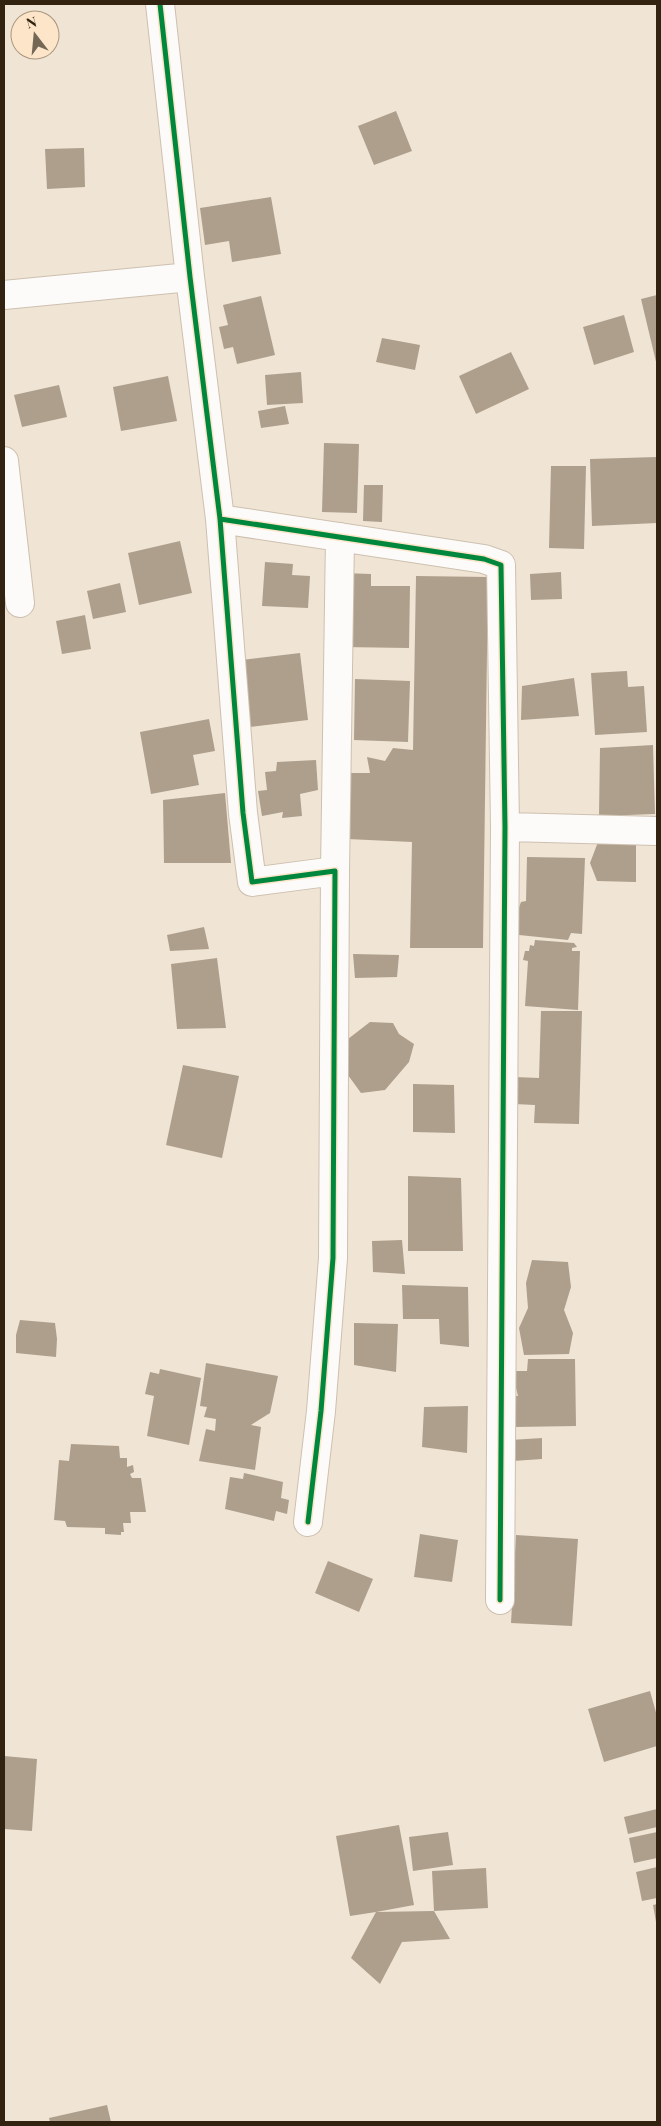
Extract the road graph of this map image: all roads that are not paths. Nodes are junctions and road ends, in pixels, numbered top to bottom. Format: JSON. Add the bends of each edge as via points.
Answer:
{"nodes":[{"id":1,"x":160,"y":4,"type":"edge"},
{"id":2,"x":190,"y":277,"type":"junction"},
{"id":3,"x":4,"y":295,"type":"edge"},
{"id":4,"x":4,"y":461,"type":"edge"},
{"id":5,"x":220,"y":519,"type":"junction"},
{"id":6,"x":340,"y":537,"type":"junction"},
{"id":7,"x":20,"y":603,"type":"dead end"},
{"id":8,"x":504,"y":827,"type":"junction"},
{"id":9,"x":657,"y":831,"type":"edge"},
{"id":10,"x":335,"y":871,"type":"junction"},
{"id":11,"x":308,"y":1522,"type":"dead end"},
{"id":12,"x":500,"y":1600,"type":"dead end"}],
"edges":[{"from":1,"to":2,"type":"street"},
{"from":2,"to":3,"type":"street"},
{"from":2,"to":5,"type":"street"},
{"from":4,"to":7,"type":"street"},
{"from":5,"to":6,"type":"street"},
{"from":5,"to":10,"type":"street","via":[[243,813],[252,882]]},
{"from":6,"to":8,"type":"street","via":[[484,559],[501,565]]},
{"from":6,"to":10,"type":"street"},
{"from":8,"to":9,"type":"street"},
{"from":8,"to":12,"type":"street"},
{"from":10,"to":11,"type":"street","via":[[333,1258]]}]}
